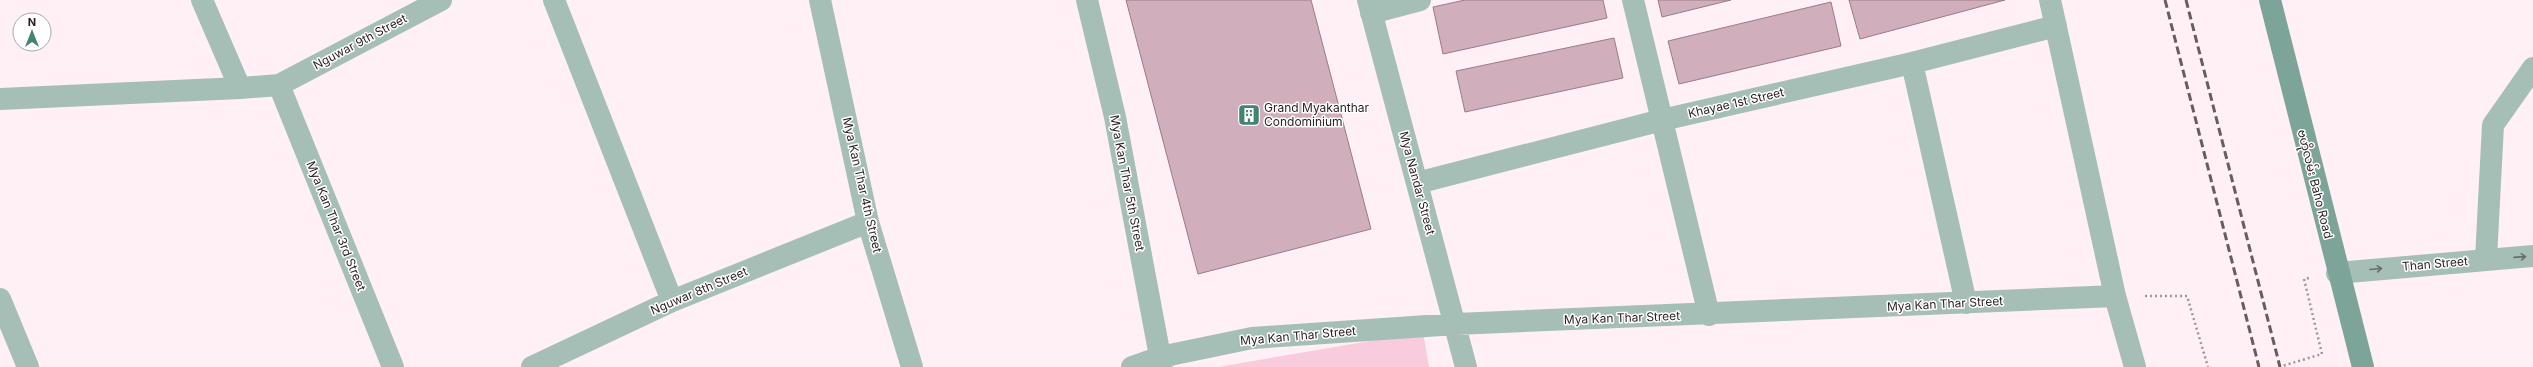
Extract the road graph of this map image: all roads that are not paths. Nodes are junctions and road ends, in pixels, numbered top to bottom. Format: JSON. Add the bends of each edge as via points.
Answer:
{"nodes":[{"id":1,"x":202,"y":0,"type":"edge"},
{"id":2,"x":441,"y":0,"type":"edge"},
{"id":3,"x":554,"y":0,"type":"edge"},
{"id":4,"x":820,"y":0,"type":"edge"},
{"id":5,"x":1087,"y":0,"type":"edge"},
{"id":6,"x":1420,"y":0,"type":"edge"},
{"id":7,"x":1633,"y":0,"type":"edge"},
{"id":8,"x":2050,"y":0,"type":"edge"},
{"id":9,"x":2270,"y":0,"type":"edge"},
{"id":10,"x":1369,"y":6,"type":"edge"},
{"id":11,"x":2056,"y":26,"type":"junction"},
{"id":12,"x":1912,"y":63,"type":"junction"},
{"id":13,"x":2533,"y":68,"type":"edge"},
{"id":14,"x":279,"y":85,"type":"junction"},
{"id":15,"x":240,"y":88,"type":"junction"},
{"id":16,"x":0,"y":99,"type":"edge"},
{"id":17,"x":1662,"y":120,"type":"junction"},
{"id":18,"x":1417,"y":182,"type":"junction"},
{"id":19,"x":868,"y":222,"type":"junction"},
{"id":20,"x":2533,"y":256,"type":"edge"},
{"id":21,"x":2486,"y":259,"type":"junction"},
{"id":22,"x":2338,"y":273,"type":"junction"},
{"id":23,"x":2115,"y":296,"type":"junction"},
{"id":24,"x":0,"y":299,"type":"edge"},
{"id":25,"x":672,"y":301,"type":"junction"},
{"id":26,"x":1966,"y":303,"type":"junction"},
{"id":27,"x":1709,"y":315,"type":"junction"},
{"id":28,"x":1456,"y":324,"type":"junction"},
{"id":29,"x":1161,"y":362,"type":"edge"},
{"id":30,"x":28,"y":367,"type":"edge"},
{"id":31,"x":393,"y":367,"type":"edge"},
{"id":32,"x":532,"y":367,"type":"edge"},
{"id":33,"x":912,"y":367,"type":"edge"},
{"id":34,"x":1132,"y":367,"type":"edge"},
{"id":35,"x":1466,"y":367,"type":"edge"},
{"id":36,"x":2135,"y":367,"type":"edge"},
{"id":37,"x":2362,"y":367,"type":"edge"}],
"edges":[{"from":1,"to":15,"type":"street"},
{"from":2,"to":14,"type":"street","name":"Nguwar 9th Street"},
{"from":3,"to":25,"type":"street"},
{"from":4,"to":19,"type":"street","name":"Mya Kan Thar 4th Street"},
{"from":5,"to":29,"type":"street","name":"Mya Kan Thar 5th Street","via":[[1115,117]]},
{"from":6,"to":10,"type":"street"},
{"from":7,"to":17,"type":"street"},
{"from":8,"to":11,"type":"street"},
{"from":9,"to":22,"type":"main road","name":"ဗဟိုလမ်း Baho Road"},
{"from":10,"to":18,"type":"street","name":"Mya Nandar Street"},
{"from":11,"to":12,"type":"street","name":"Khayae 1st Street"},
{"from":11,"to":23,"type":"street"},
{"from":12,"to":17,"type":"street","name":"Khayae 1st Street"},
{"from":12,"to":26,"type":"street"},
{"from":13,"to":21,"type":"street","via":[[2493,125]]},
{"from":14,"to":15,"type":"street"},
{"from":14,"to":31,"type":"street","name":"Mya Kan Thar 3rd Street"},
{"from":15,"to":16,"type":"street"},
{"from":17,"to":18,"type":"street","name":"Khayae 1st Street"},
{"from":17,"to":27,"type":"street"},
{"from":18,"to":28,"type":"street","name":"Mya Nandar Street"},
{"from":19,"to":25,"type":"street","name":"Nguwar 8th Street"},
{"from":19,"to":33,"type":"street","name":"Mya Kan Thar 4th Street"},
{"from":21,"to":20,"type":"street","name":"Than Street","one_way":true},
{"from":22,"to":21,"type":"street","name":"Than Street","one_way":true},
{"from":22,"to":37,"type":"main road","name":"ဗဟိုလမ်း Baho Road"},
{"from":23,"to":26,"type":"street","name":"Mya Kan Thar Street"},
{"from":23,"to":36,"type":"street"},
{"from":24,"to":30,"type":"street"},
{"from":25,"to":32,"type":"street","name":"Nguwar 8th Street"},
{"from":26,"to":27,"type":"street","name":"Mya Kan Thar Street"},
{"from":27,"to":28,"type":"street","name":"Mya Kan Thar Street"},
{"from":28,"to":29,"type":"street","name":"Mya Kan Thar Street","via":[[1252,338]]},
{"from":28,"to":35,"type":"street","name":"Mya Nandar Street"},
{"from":29,"to":34,"type":"street","name":"Mya Kan Thar Street"}]}
